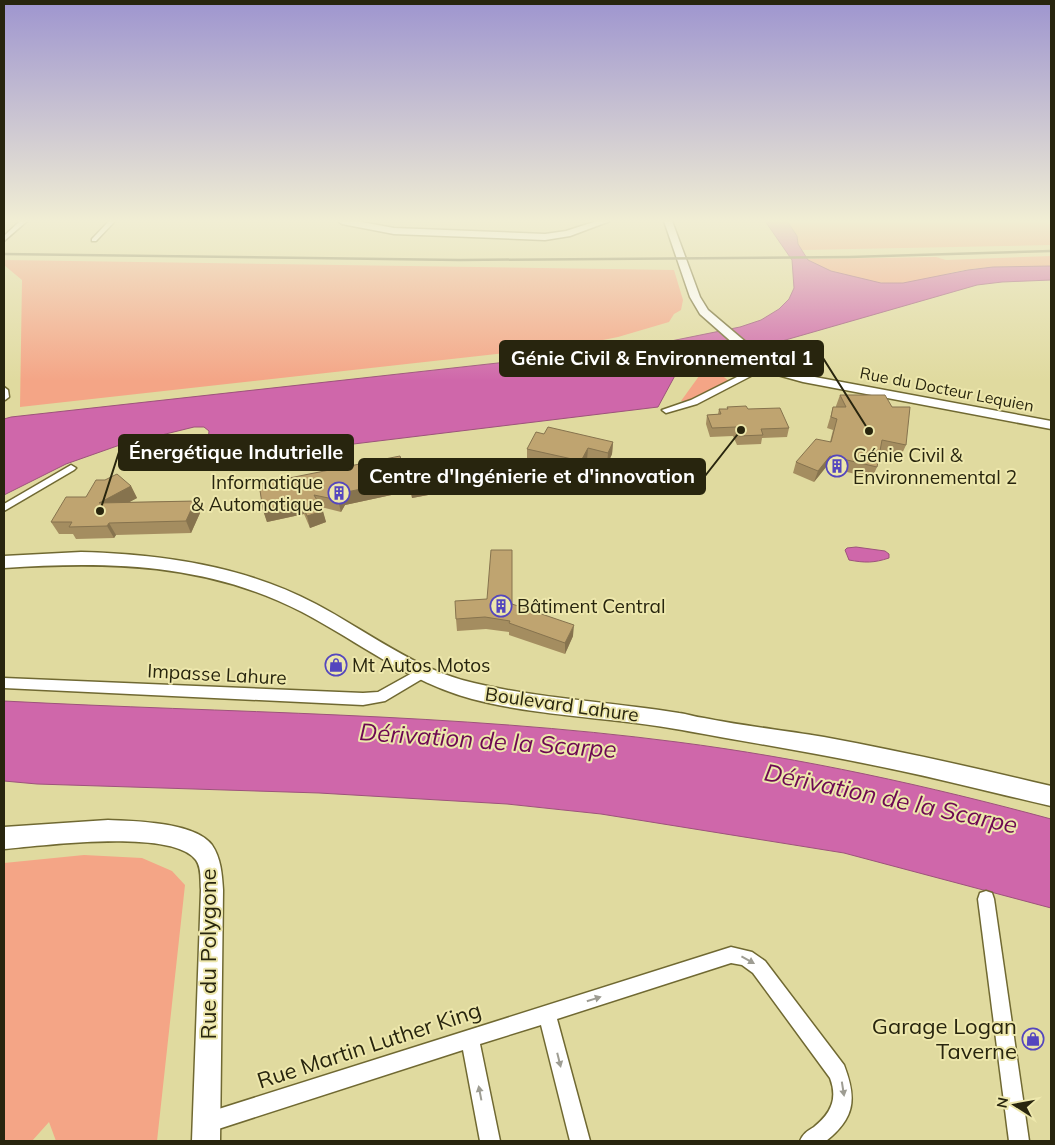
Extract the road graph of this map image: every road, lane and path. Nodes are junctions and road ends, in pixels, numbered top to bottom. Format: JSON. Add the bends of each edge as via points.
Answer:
{"nodes":[{"id":1,"x":688,"y":274,"type":"edge"},
{"id":2,"x":768,"y":366,"type":"junction"},
{"id":3,"x":666,"y":410,"type":"dead end"},
{"id":4,"x":1051,"y":425,"type":"edge"},
{"id":5,"x":71,"y":468,"type":"dead end"},
{"id":6,"x":4,"y":508,"type":"edge"},
{"id":7,"x":4,"y":562,"type":"edge"},
{"id":8,"x":423,"y":672,"type":"junction"},
{"id":9,"x":4,"y":683,"type":"edge"},
{"id":10,"x":1051,"y":796,"type":"edge"},
{"id":11,"x":4,"y":838,"type":"edge"},
{"id":12,"x":986,"y":899,"type":"dead end"},
{"id":13,"x":547,"y":1013,"type":"junction"},
{"id":14,"x":470,"y":1039,"type":"junction"},
{"id":15,"x":206,"y":1132,"type":"edge"},
{"id":16,"x":490,"y":1141,"type":"edge"},
{"id":17,"x":580,"y":1141,"type":"edge"},
{"id":18,"x":810,"y":1141,"type":"edge"},
{"id":19,"x":1019,"y":1141,"type":"edge"}],
"edges":[{"from":1,"to":2,"type":"street","name":"Rue du Docteur Lequien","via":[[704,312]]},
{"from":2,"to":3,"type":"street","via":[[694,402]]},
{"from":2,"to":4,"type":"street","name":"Rue du Docteur Lequien","via":[[803,378]]},
{"from":5,"to":6,"type":"street"},
{"from":7,"to":8,"type":"street","name":"Boulevard Lahure","via":[[57,557],[111,558],[211,572],[258,586],[300,604]]},
{"from":8,"to":9,"type":"street","name":"Impasse Lahure","via":[[380,697],[364,699]]},
{"from":8,"to":10,"type":"street","name":"Boulevard Lahure","via":[[459,688],[492,696],[791,740]]},
{"from":11,"to":15,"type":"street","name":"Rue du Polygone","via":[[62,833],[145,833],[185,840],[206,855],[212,890]]},
{"from":12,"to":19,"type":"street"},
{"from":13,"to":14,"type":"street","name":"Rue Martin Luther King"},
{"from":13,"to":17,"type":"street","one_way":true},
{"from":13,"to":18,"type":"street","name":"Rue Martin Luther King","one_way":true,"via":[[731,955],[746,956],[759,967],[842,1082],[844,1101],[839,1116]]},
{"from":14,"to":15,"type":"street","name":"Rue Martin Luther King"},
{"from":16,"to":14,"type":"street","one_way":true}]}
